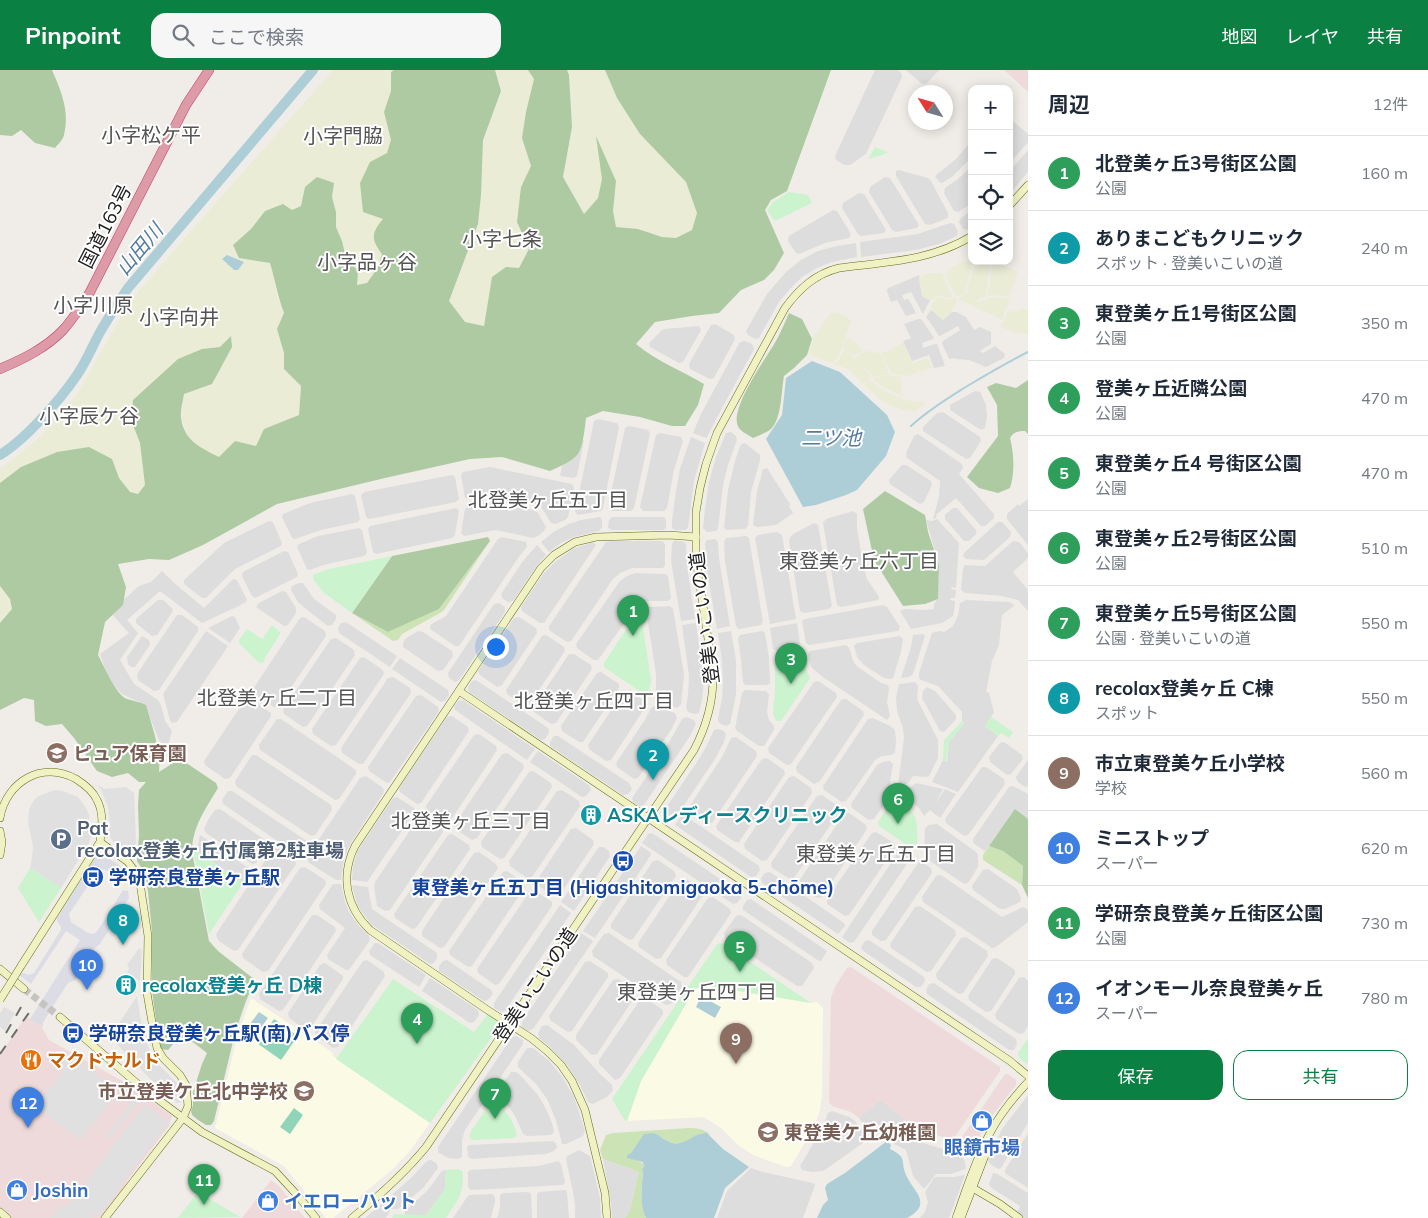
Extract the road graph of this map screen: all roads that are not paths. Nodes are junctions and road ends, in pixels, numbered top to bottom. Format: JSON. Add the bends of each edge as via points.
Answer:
{"nodes":[{"id":1,"x":209,"y":70,"type":"edge"},
{"id":2,"x":1028,"y":184,"type":"edge"},
{"id":3,"x":1013,"y":201,"type":"edge"},
{"id":4,"x":968,"y":238,"type":"edge"},
{"id":5,"x":0,"y":369,"type":"edge"},
{"id":6,"x":696,"y":537,"type":"junction"},
{"id":7,"x":459,"y":691,"type":"junction"},
{"id":8,"x":0,"y":818,"type":"edge"},
{"id":9,"x":648,"y":818,"type":"junction"},
{"id":10,"x":0,"y":831,"type":"edge"},
{"id":11,"x":100,"y":842,"type":"junction"},
{"id":12,"x":0,"y":855,"type":"edge"},
{"id":13,"x":0,"y":969,"type":"edge"},
{"id":14,"x":24,"y":989,"type":"tunnel mouth"},
{"id":15,"x":0,"y":1000,"type":"edge"},
{"id":16,"x":60,"y":1017,"type":"tunnel mouth"},
{"id":17,"x":509,"y":1024,"type":"junction"},
{"id":18,"x":1028,"y":1076,"type":"edge"},
{"id":19,"x":1028,"y":1082,"type":"edge"},
{"id":20,"x":1028,"y":1087,"type":"edge"},
{"id":21,"x":183,"y":1118,"type":"junction"},
{"id":22,"x":970,"y":1187,"type":"junction"},
{"id":23,"x":0,"y":1212,"type":"edge"},
{"id":24,"x":8,"y":1218,"type":"edge"},
{"id":25,"x":105,"y":1218,"type":"edge"},
{"id":26,"x":316,"y":1218,"type":"edge"},
{"id":27,"x":352,"y":1218,"type":"edge"},
{"id":28,"x":607,"y":1218,"type":"edge"},
{"id":29,"x":956,"y":1218,"type":"edge"},
{"id":30,"x":962,"y":1218,"type":"edge"},
{"id":31,"x":1019,"y":1218,"type":"edge"}],
"edges":[{"from":1,"to":5,"type":"highway","name":"国道163号","via":[[186,105],[77,312],[54,338],[22,360]]},
{"from":2,"to":3,"type":"street"},
{"from":4,"to":6,"type":"street","name":"登美いこいの道","via":[[925,256],[835,269],[812,279],[796,293],[715,438],[700,488]]},
{"from":6,"to":7,"type":"street","via":[[604,536],[582,540],[561,550],[542,568]]},
{"from":6,"to":9,"type":"street","name":"登美いこいの道","via":[[698,578],[713,672],[712,700],[704,731]]},
{"from":7,"to":9,"type":"street"},
{"from":7,"to":17,"type":"street","via":[[355,846],[347,867],[347,890],[355,912],[370,930]]},
{"from":8,"to":11,"type":"street","via":[[4,802],[19,783],[38,774],[64,773],[87,786],[98,800],[102,822]]},
{"from":9,"to":17,"type":"street","name":"登美いこいの道"},
{"from":9,"to":18,"type":"street"},
{"from":10,"to":12,"type":"street"},
{"from":11,"to":15,"type":"street","bridge":true},
{"from":11,"to":21,"type":"street","via":[[128,862],[137,874],[148,936],[147,993],[154,1034],[160,1053],[186,1086],[188,1106]]},
{"from":13,"to":14,"type":"street"},
{"from":16,"to":21,"type":"street","via":[[140,1086]]},
{"from":17,"to":27,"type":"street","name":"登美いこいの道","via":[[426,1147],[398,1178]]},
{"from":17,"to":28,"type":"street","via":[[555,1059],[576,1089],[586,1110],[605,1193]]},
{"from":19,"to":22,"type":"street","via":[[1009,1103],[988,1135]]},
{"from":20,"to":22,"type":"street","via":[[992,1137]]},
{"from":21,"to":25,"type":"street"},
{"from":21,"to":26,"type":"street","via":[[202,1132],[275,1171]]},
{"from":22,"to":29,"type":"street"},
{"from":22,"to":30,"type":"street"},
{"from":22,"to":31,"type":"street"},
{"from":23,"to":24,"type":"street"}]}
